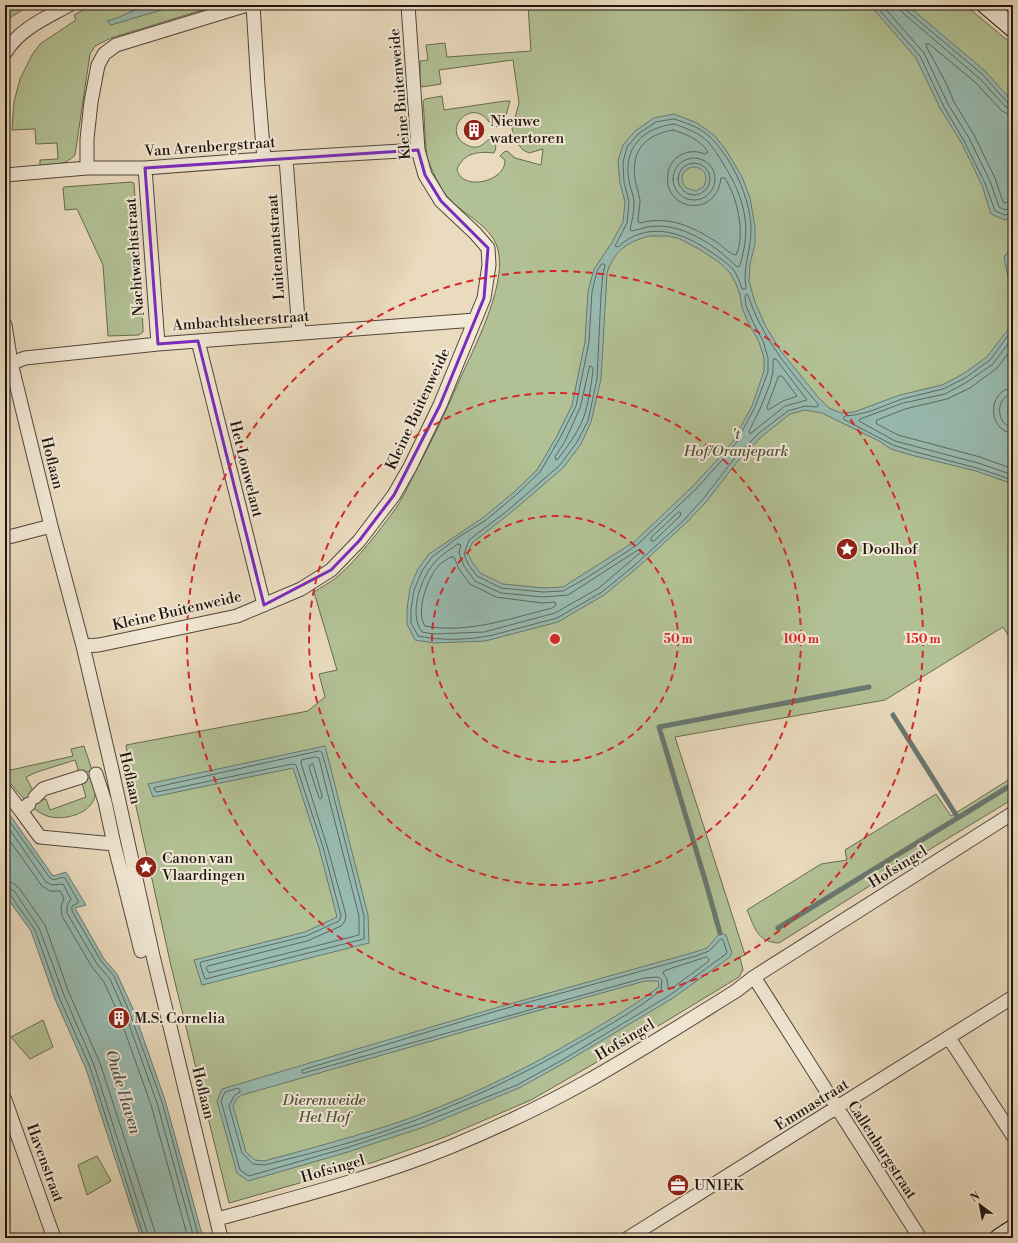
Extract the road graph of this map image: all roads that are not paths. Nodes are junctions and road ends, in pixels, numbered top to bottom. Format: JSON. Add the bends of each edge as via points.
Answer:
{"nodes":[{"id":1,"x":69,"y":5,"type":"edge"},
{"id":2,"x":247,"y":5,"type":"edge"},
{"id":3,"x":253,"y":5,"type":"edge"},
{"id":4,"x":408,"y":5,"type":"edge"},
{"id":5,"x":986,"y":5,"type":"edge"},
{"id":6,"x":1013,"y":28,"type":"edge"},
{"id":7,"x":5,"y":53,"type":"edge"},
{"id":8,"x":418,"y":150,"type":"junction"},
{"id":9,"x":286,"y":158,"type":"junction"},
{"id":10,"x":264,"y":159,"type":"junction"},
{"id":11,"x":87,"y":168,"type":"junction"},
{"id":12,"x":145,"y":168,"type":"junction"},
{"id":13,"x":5,"y":175,"type":"edge"},
{"id":14,"x":475,"y":320,"type":"junction"},
{"id":15,"x":5,"y":325,"type":"edge"},
{"id":16,"x":299,"y":333,"type":"junction"},
{"id":17,"x":198,"y":341,"type":"junction"},
{"id":18,"x":158,"y":344,"type":"junction"},
{"id":19,"x":8,"y":364,"type":"edge"},
{"id":20,"x":51,"y":526,"type":"junction"},
{"id":21,"x":5,"y":538,"type":"edge"},
{"id":22,"x":264,"y":605,"type":"junction"},
{"id":23,"x":83,"y":646,"type":"junction"},
{"id":24,"x":5,"y":790,"type":"edge"},
{"id":25,"x":28,"y":804,"type":"junction"},
{"id":26,"x":1013,"y":813,"type":"edge"},
{"id":27,"x":114,"y":844,"type":"junction"},
{"id":28,"x":141,"y":951,"type":"dead end"},
{"id":29,"x":754,"y":977,"type":"junction"},
{"id":30,"x":1013,"y":997,"type":"edge"},
{"id":31,"x":949,"y":1038,"type":"junction"},
{"id":32,"x":5,"y":1100,"type":"edge"},
{"id":33,"x":837,"y":1108,"type":"junction"},
{"id":34,"x":1013,"y":1136,"type":"edge"},
{"id":35,"x":217,"y":1219,"type":"junction"},
{"id":36,"x":1013,"y":1229,"type":"edge"},
{"id":37,"x":54,"y":1238,"type":"edge"},
{"id":38,"x":221,"y":1238,"type":"edge"},
{"id":39,"x":628,"y":1238,"type":"edge"},
{"id":40,"x":920,"y":1238,"type":"edge"},
{"id":41,"x":999,"y":1238,"type":"edge"}],
"edges":[{"from":1,"to":7,"type":"street","via":[[32,26],[17,38]]},
{"from":2,"to":11,"type":"street","via":[[116,45],[104,54],[98,65],[91,102]]},
{"from":3,"to":10,"type":"street"},
{"from":4,"to":8,"type":"street","name":"Kleine Buitenweide"},
{"from":5,"to":6,"type":"main road"},
{"from":8,"to":9,"type":"street","name":"Van Arenbergstraat"},
{"from":8,"to":14,"type":"street","name":"Kleine Buitenweide","via":[[425,175],[441,201],[475,232],[488,248],[489,265],[484,298]]},
{"from":9,"to":10,"type":"street","name":"Van Arenbergstraat"},
{"from":9,"to":16,"type":"street","name":"Luitenantstraat"},
{"from":10,"to":12,"type":"street","name":"Van Arenbergstraat"},
{"from":11,"to":12,"type":"street","name":"Van Arenbergstraat"},
{"from":11,"to":13,"type":"street","name":"Van Arenbergstraat"},
{"from":12,"to":18,"type":"street","name":"Nachtwachtstraat"},
{"from":14,"to":16,"type":"street","name":"Ambachtsheerstraat"},
{"from":14,"to":22,"type":"street","name":"Kleine Buitenweide","via":[[440,405],[410,467],[390,500],[359,541],[331,570],[300,589]]},
{"from":15,"to":19,"type":"street","name":"Hoflaan"},
{"from":16,"to":17,"type":"street","name":"Ambachtsheerstraat"},
{"from":17,"to":18,"type":"street","name":"Ambachtsheerstraat"},
{"from":17,"to":22,"type":"street","name":"Het Louwelant"},
{"from":18,"to":19,"type":"street","name":"Ambachtsheerstraat","via":[[25,358]]},
{"from":19,"to":20,"type":"street","name":"Hoflaan"},
{"from":20,"to":21,"type":"street"},
{"from":20,"to":23,"type":"street","name":"Hoflaan"},
{"from":22,"to":23,"type":"street","name":"Kleine Buitenweide","via":[[237,616]]},
{"from":23,"to":35,"type":"street","name":"Hoflaan","via":[[153,956]]},
{"from":24,"to":25,"type":"street"},
{"from":25,"to":27,"type":"street","via":[[40,837]]},
{"from":25,"to":27,"type":"street","via":[[43,789],[90,775],[105,802]]},
{"from":26,"to":29,"type":"street","name":"Hofsingel"},
{"from":27,"to":28,"type":"street","via":[[128,886]]},
{"from":29,"to":33,"type":"street","name":"Callenburgstraat"},
{"from":29,"to":35,"type":"street","name":"Hofsingel","via":[[736,991],[621,1062],[527,1113],[450,1147],[370,1175]]},
{"from":30,"to":31,"type":"street","name":"Emmastraat"},
{"from":31,"to":33,"type":"street","name":"Emmastraat"},
{"from":31,"to":34,"type":"street"},
{"from":32,"to":37,"type":"street","name":"Havenstraat"},
{"from":33,"to":39,"type":"street","name":"Emmastraat"},
{"from":33,"to":40,"type":"street","name":"Callenburgstraat"},
{"from":35,"to":38,"type":"street","name":"Hoflaan"},
{"from":36,"to":41,"type":"main road"}]}
